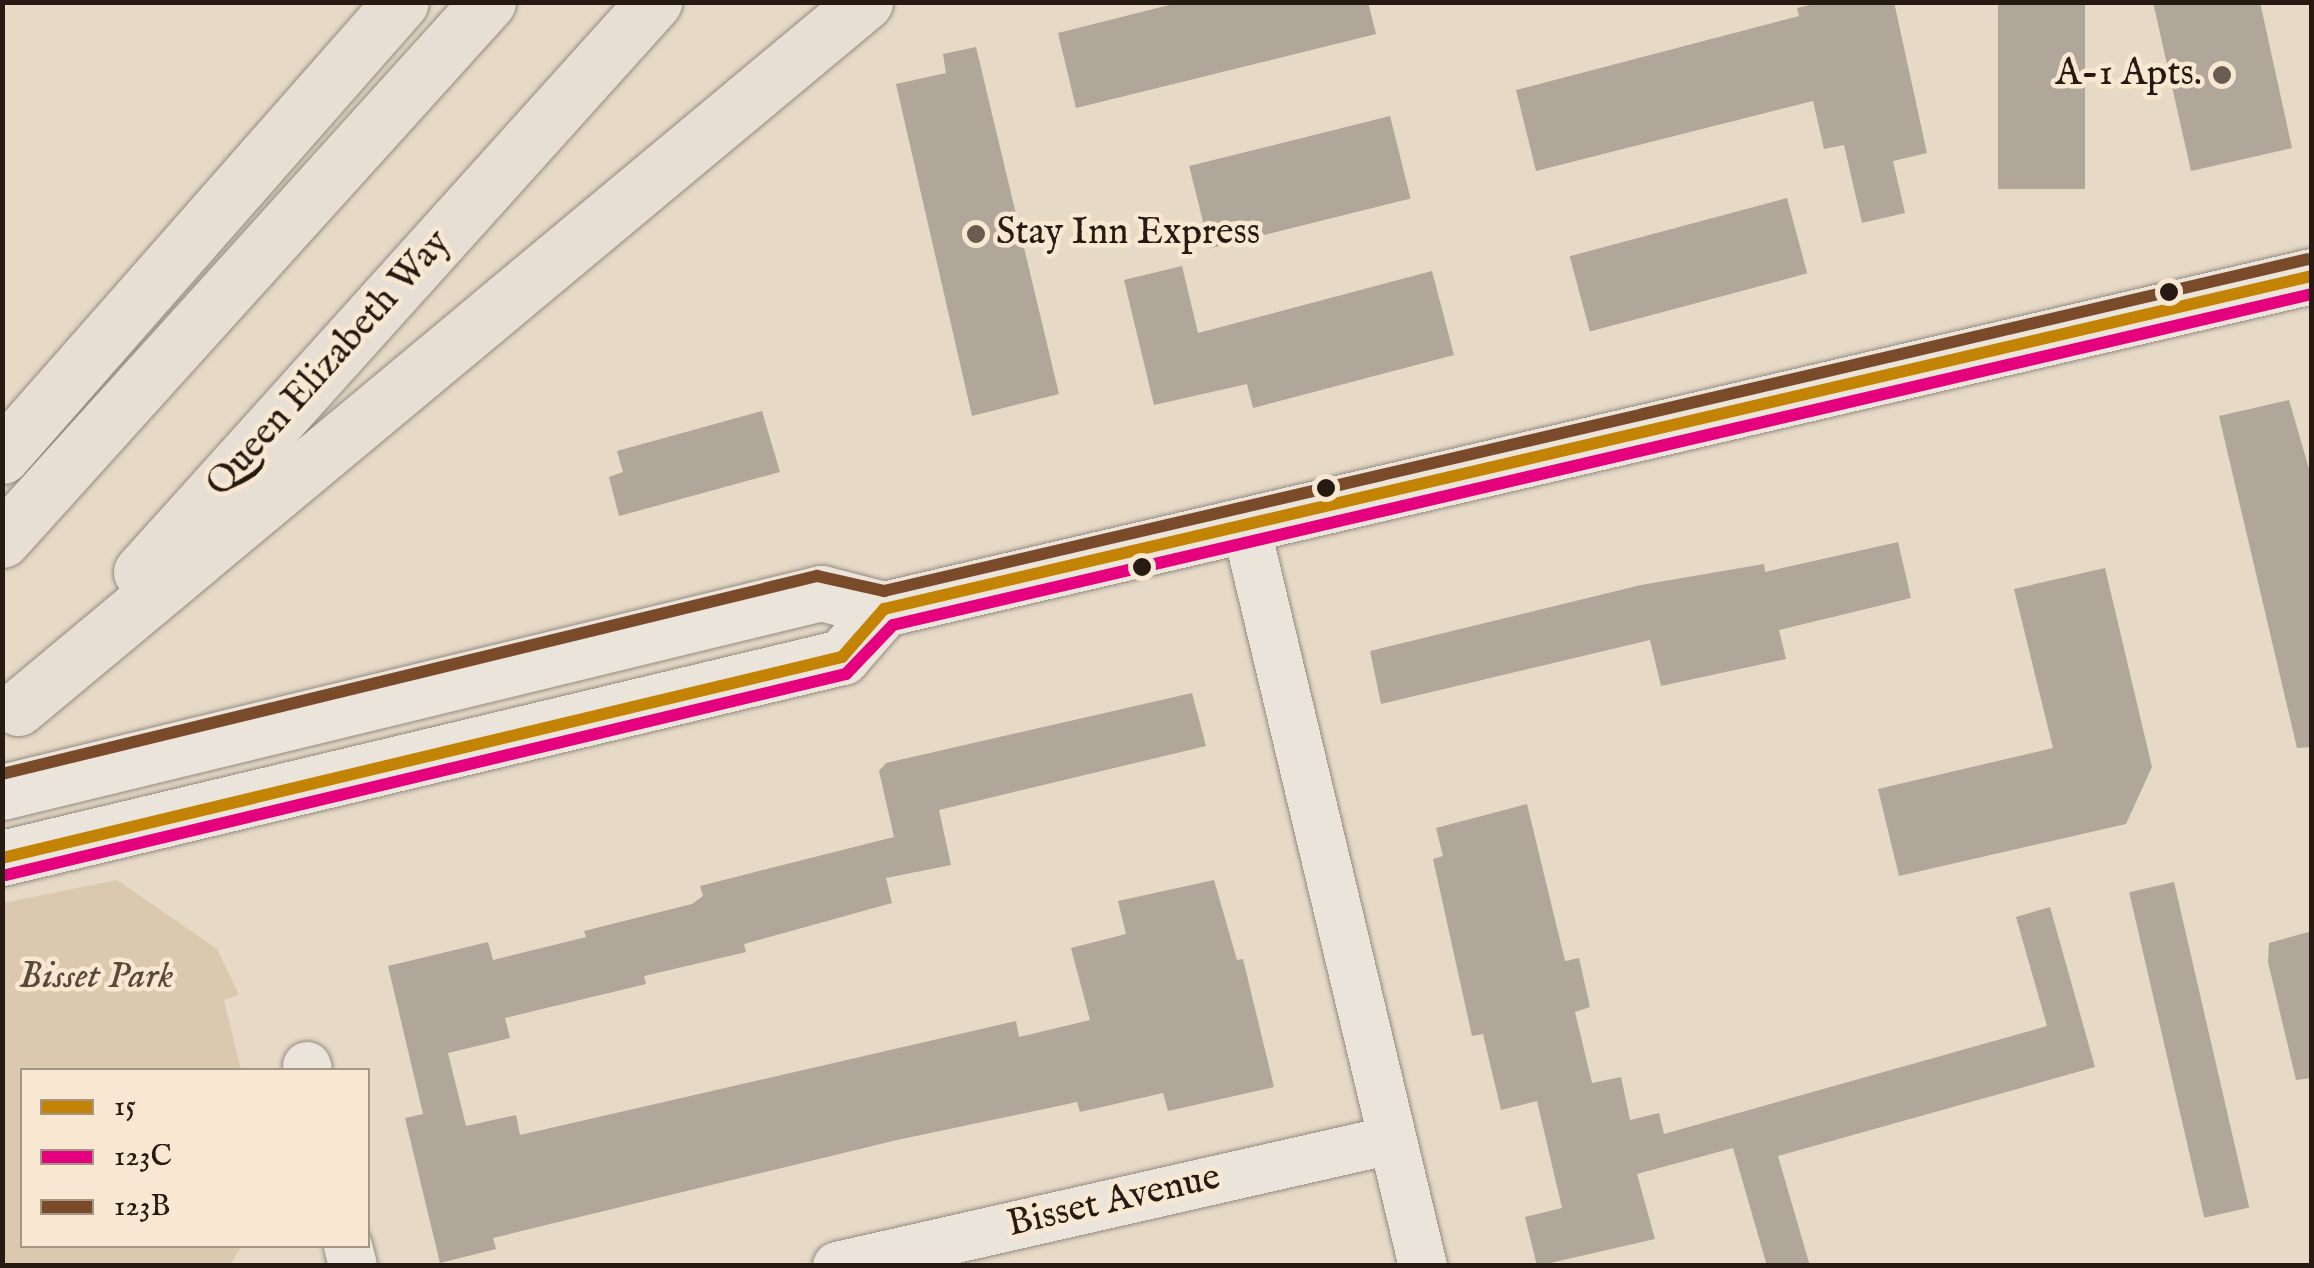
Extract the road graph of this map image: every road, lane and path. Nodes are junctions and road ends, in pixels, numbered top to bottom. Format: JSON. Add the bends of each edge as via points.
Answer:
{"nodes":[{"id":1,"x":401,"y":2,"type":"edge"},
{"id":2,"x":488,"y":2,"type":"edge"},
{"id":3,"x":654,"y":2,"type":"edge"},
{"id":4,"x":864,"y":2,"type":"edge"},
{"id":5,"x":2312,"y":276,"type":"edge"},
{"id":6,"x":2,"y":456,"type":"edge"},
{"id":7,"x":1245,"y":522,"type":"junction"},
{"id":8,"x":2,"y":540,"type":"edge"},
{"id":9,"x":884,"y":609,"type":"junction"},
{"id":10,"x":10,"y":717,"type":"edge"},
{"id":11,"x":2,"y":792,"type":"edge"},
{"id":12,"x":2,"y":858,"type":"edge"},
{"id":13,"x":1391,"y":1140,"type":"junction"},
{"id":14,"x":837,"y":1266,"type":"edge"},
{"id":15,"x":1423,"y":1266,"type":"edge"}],
"edges":[{"from":1,"to":6,"type":"highway"},
{"from":2,"to":8,"type":"highway"},
{"from":3,"to":10,"type":"highway","name":"Queen Elizabeth Way"},
{"from":4,"to":10,"type":"highway"},
{"from":5,"to":7,"type":"main road"},
{"from":7,"to":9,"type":"main road"},
{"from":7,"to":13,"type":"street"},
{"from":9,"to":11,"type":"main road","via":[[821,594]]},
{"from":9,"to":12,"type":"main road","via":[[842,658]]},
{"from":13,"to":14,"type":"street","name":"Bisset Avenue"},
{"from":13,"to":15,"type":"street"}]}
